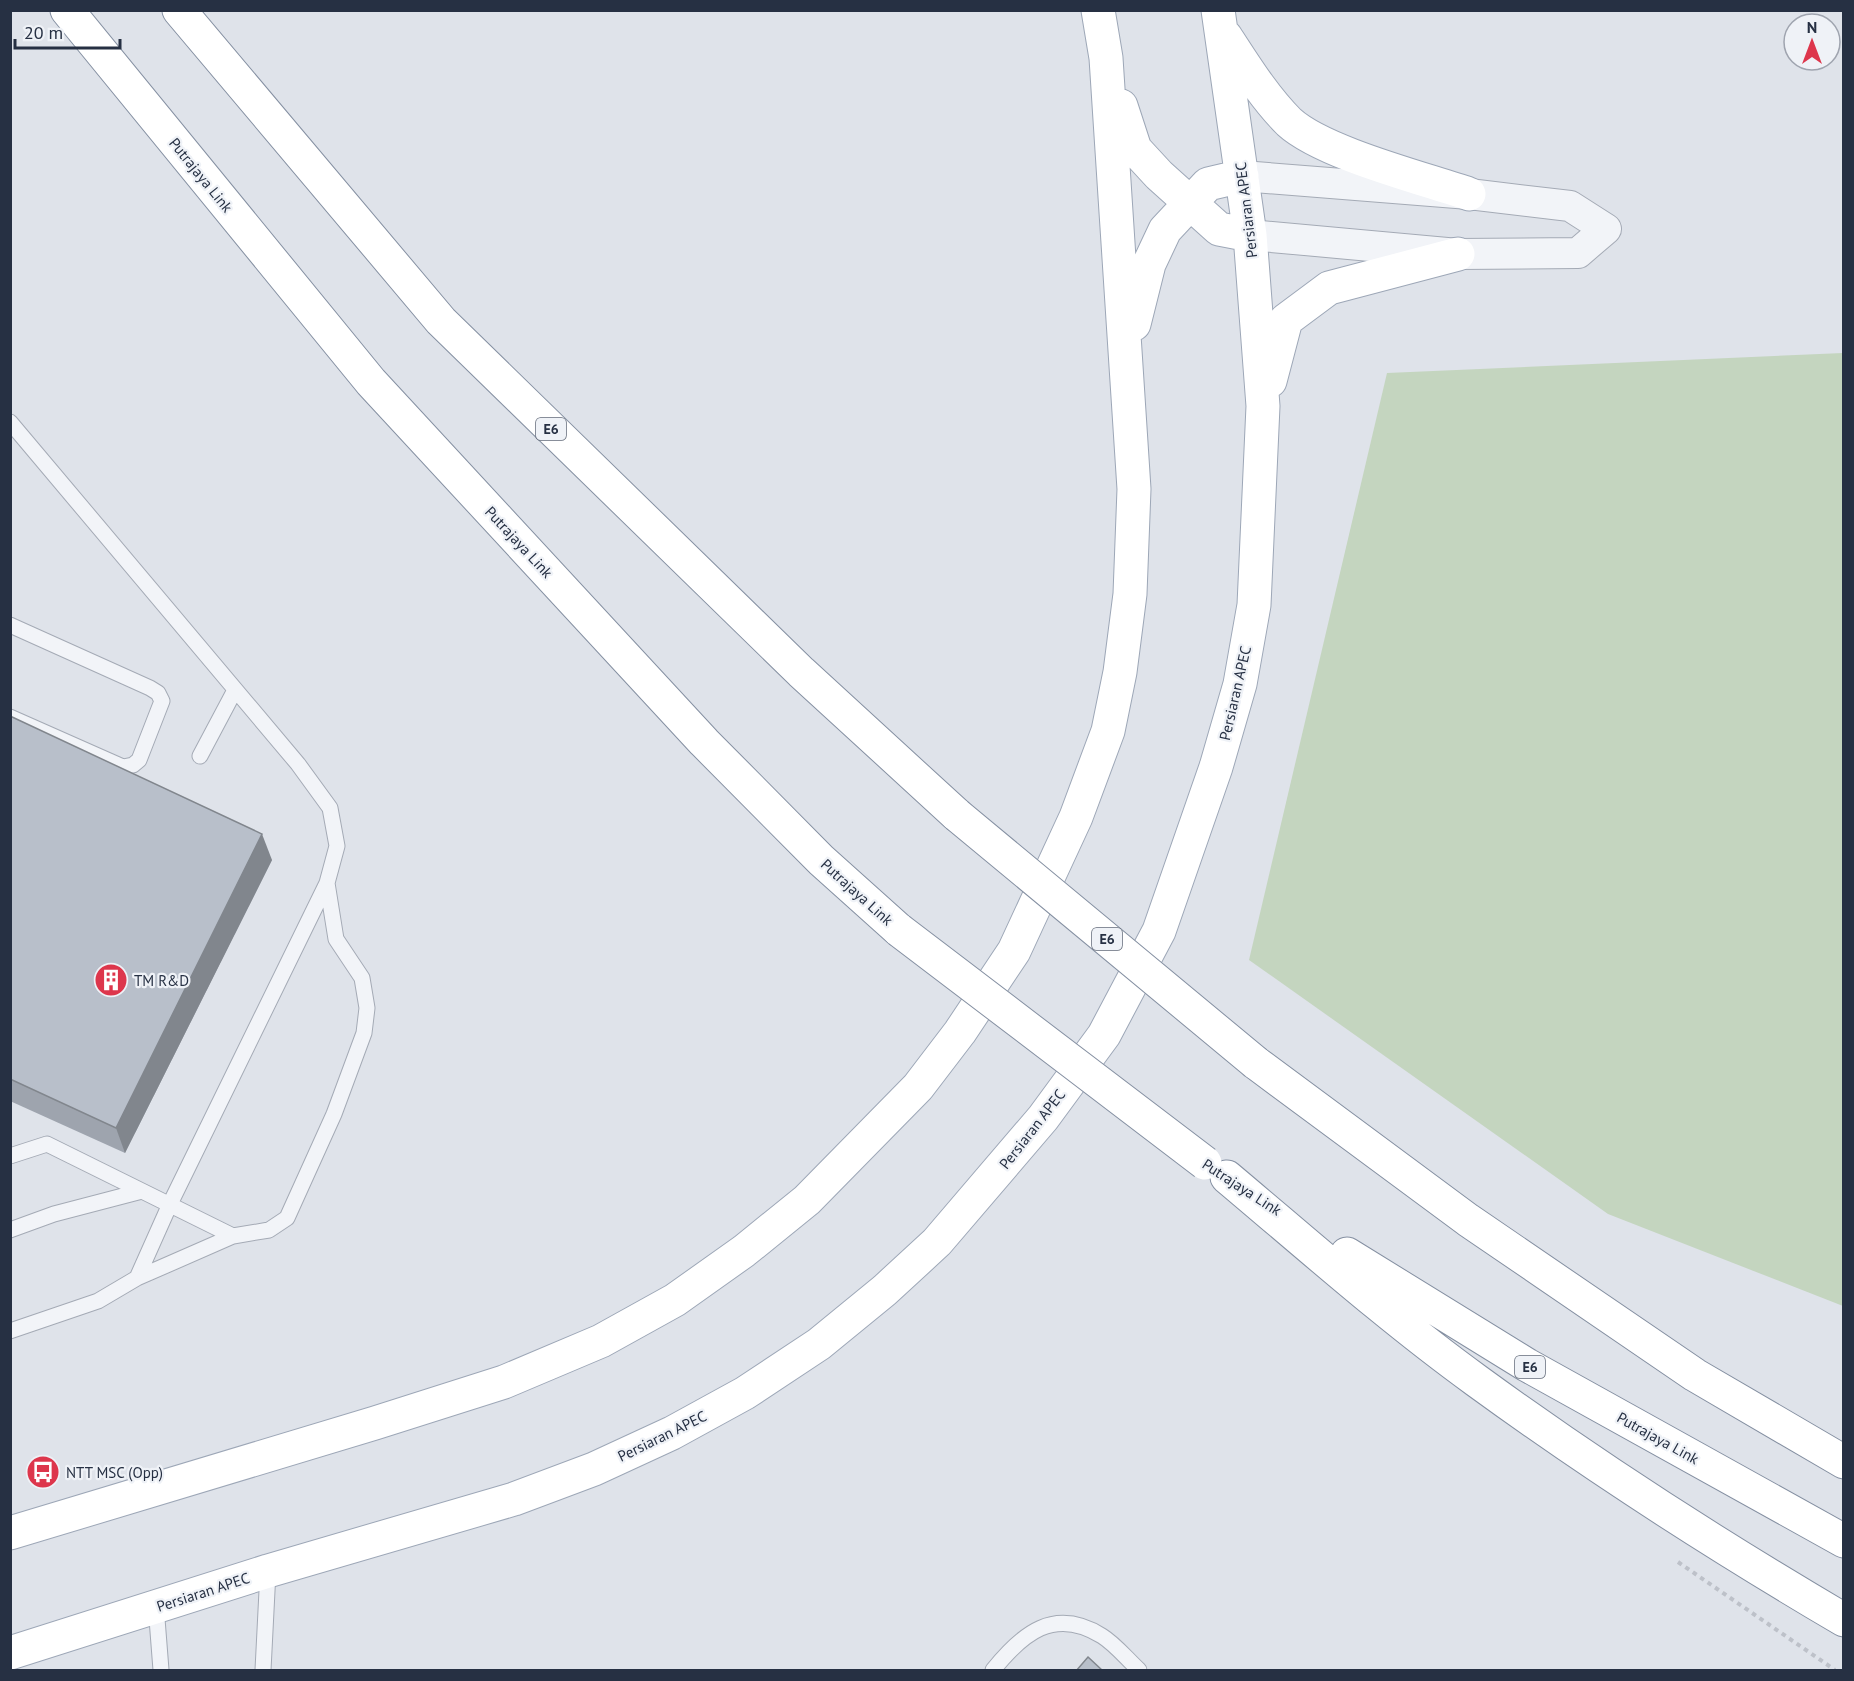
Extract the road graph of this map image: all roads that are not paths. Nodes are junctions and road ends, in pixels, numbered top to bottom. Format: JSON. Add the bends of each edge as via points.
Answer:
{"nodes":[{"id":1,"x":67,"y":10,"type":"edge"},
{"id":2,"x":179,"y":10,"type":"edge"},
{"id":3,"x":1098,"y":10,"type":"edge"},
{"id":4,"x":1220,"y":20,"type":"edge"},
{"id":5,"x":1106,"y":58,"type":"junction"},
{"id":6,"x":1242,"y":176,"type":"junction"},
{"id":7,"x":1469,"y":194,"type":"junction"},
{"id":8,"x":1191,"y":203,"type":"junction"},
{"id":9,"x":1250,"y":235,"type":"junction"},
{"id":10,"x":1458,"y":254,"type":"junction"},
{"id":11,"x":1127,"y":352,"type":"junction"},
{"id":12,"x":1263,"y":406,"type":"junction"},
{"id":13,"x":10,"y":422,"type":"edge"},
{"id":14,"x":10,"y":625,"type":"edge"},
{"id":15,"x":235,"y":690,"type":"junction"},
{"id":16,"x":10,"y":717,"type":"edge"},
{"id":17,"x":200,"y":756,"type":"dead end"},
{"id":18,"x":327,"y":883,"type":"junction"},
{"id":19,"x":10,"y":1156,"type":"edge"},
{"id":20,"x":1216,"y":1170,"type":"junction"},
{"id":21,"x":142,"y":1191,"type":"junction"},
{"id":22,"x":170,"y":1204,"type":"junction"},
{"id":23,"x":10,"y":1230,"type":"edge"},
{"id":24,"x":233,"y":1236,"type":"junction"},
{"id":25,"x":137,"y":1278,"type":"junction"},
{"id":26,"x":10,"y":1331,"type":"edge"},
{"id":27,"x":1785,"y":1427,"type":"junction"},
{"id":28,"x":1844,"y":1438,"type":"edge"},
{"id":29,"x":1844,"y":1462,"type":"edge"},
{"id":30,"x":10,"y":1533,"type":"edge"},
{"id":31,"x":1844,"y":1541,"type":"edge"},
{"id":32,"x":268,"y":1571,"type":"junction"},
{"id":33,"x":156,"y":1606,"type":"junction"},
{"id":34,"x":1844,"y":1620,"type":"edge"},
{"id":35,"x":10,"y":1653,"type":"edge"},
{"id":36,"x":161,"y":1671,"type":"edge"},
{"id":37,"x":263,"y":1671,"type":"edge"},
{"id":38,"x":993,"y":1671,"type":"edge"},
{"id":39,"x":1139,"y":1671,"type":"edge"}],
"edges":[{"from":1,"to":20,"type":"main road","name":"Putrajaya Link","number":"E6","bridge":true,"via":[[370,382],[704,742],[821,860],[899,930]]},
{"from":2,"to":27,"type":"main road","number":"E6","bridge":true,"via":[[441,321],[793,664],[957,815],[1256,1063],[1468,1221],[1695,1375]]},
{"from":3,"to":5,"type":"main road"},
{"from":4,"to":6,"type":"main road","name":"Persiaran APEC"},
{"from":4,"to":7,"type":"main road","via":[[1260,88],[1290,123],[1321,143]]},
{"from":5,"to":8,"type":"main road","via":[[1135,148]]},
{"from":5,"to":11,"type":"main road"},
{"from":6,"to":7,"type":"street"},
{"from":6,"to":8,"type":"main road","via":[[1208,184]]},
{"from":6,"to":9,"type":"main road","name":"Persiaran APEC"},
{"from":7,"to":10,"type":"street","via":[[1570,206],[1606,229],[1578,253]]},
{"from":8,"to":9,"type":"main road","via":[[1219,229]]},
{"from":8,"to":11,"type":"main road","via":[[1165,230],[1149,264]]},
{"from":9,"to":10,"type":"street"},
{"from":9,"to":12,"type":"main road","name":"Persiaran APEC"},
{"from":10,"to":12,"type":"main road","via":[[1329,288],[1286,320]]},
{"from":11,"to":30,"type":"main road","via":[[1134,489],[1130,594],[1108,731],[1076,817],[1014,951],[918,1087],[807,1200],[744,1251],[675,1300],[601,1341],[504,1382]]},
{"from":12,"to":32,"type":"main road","name":"Persiaran APEC","via":[[1254,605],[1240,684],[1190,848],[1159,931],[1104,1035],[989,1185],[937,1242],[885,1290],[819,1344],[728,1403],[594,1469],[513,1499]]},
{"from":13,"to":15,"type":"lane"},
{"from":14,"to":16,"type":"lane","via":[[150,688],[162,701],[139,760],[123,767]]},
{"from":15,"to":17,"type":"lane"},
{"from":15,"to":18,"type":"lane","via":[[330,808],[337,846]]},
{"from":18,"to":22,"type":"lane"},
{"from":18,"to":24,"type":"lane","via":[[336,939],[362,978],[367,1008],[364,1033],[334,1113],[287,1218],[269,1230]]},
{"from":19,"to":21,"type":"lane","via":[[47,1144]]},
{"from":20,"to":31,"type":"main road","name":"Putrajaya Link","number":"E6","via":[[1527,1365]]},
{"from":20,"to":34,"type":"main road","via":[[1477,1381],[1752,1566]]},
{"from":21,"to":22,"type":"lane"},
{"from":21,"to":23,"type":"lane"},
{"from":22,"to":24,"type":"lane"},
{"from":22,"to":25,"type":"lane"},
{"from":24,"to":25,"type":"lane"},
{"from":25,"to":26,"type":"lane","via":[[98,1301]]},
{"from":27,"to":28,"type":"main road"},
{"from":27,"to":29,"type":"main road","number":"E6"},
{"from":32,"to":33,"type":"main road","name":"Persiaran APEC"},
{"from":32,"to":37,"type":"lane"},
{"from":33,"to":35,"type":"main road","name":"Persiaran APEC"},
{"from":33,"to":36,"type":"lane"},
{"from":38,"to":39,"type":"lane","via":[[1029,1632],[1076,1623],[1102,1636]]}]}
